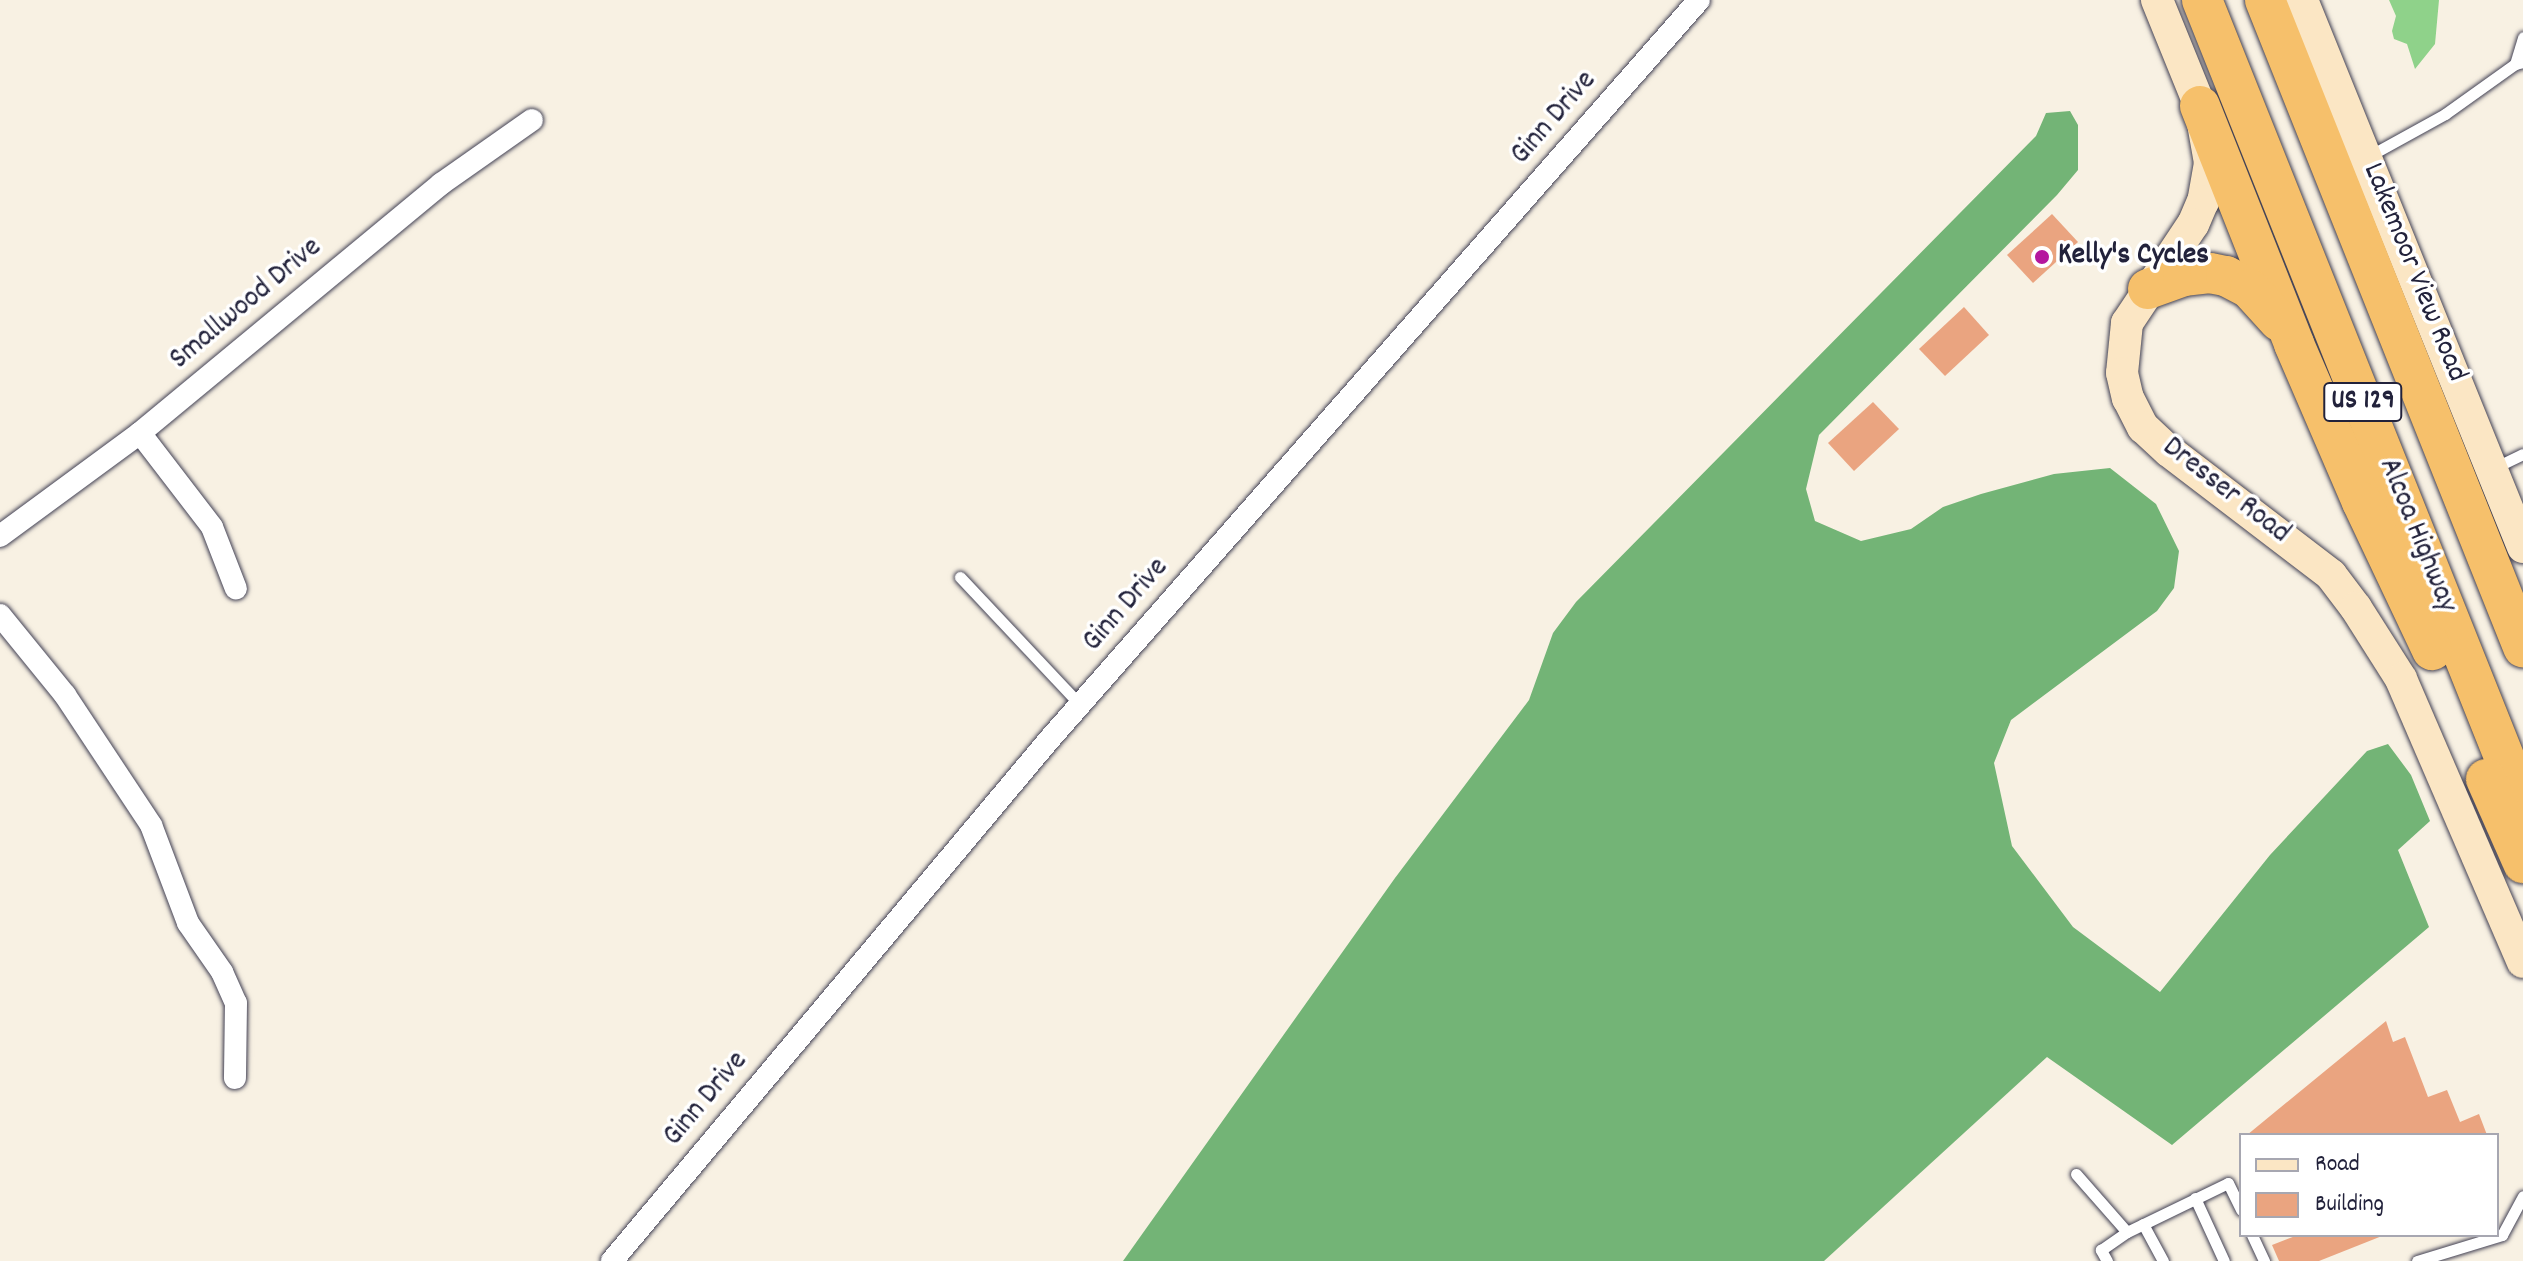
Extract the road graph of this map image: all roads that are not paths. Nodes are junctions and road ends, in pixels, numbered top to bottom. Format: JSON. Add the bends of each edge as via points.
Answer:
{"nodes":[{"id":1,"x":1699,"y":0,"type":"edge"},
{"id":2,"x":2157,"y":0,"type":"edge"},
{"id":3,"x":2202,"y":0,"type":"edge"},
{"id":4,"x":2265,"y":0,"type":"edge"},
{"id":5,"x":2302,"y":0,"type":"edge"},
{"id":6,"x":2523,"y":37,"type":"edge"},
{"id":7,"x":2519,"y":63,"type":"edge"},
{"id":8,"x":2200,"y":106,"type":"junction"},
{"id":9,"x":532,"y":120,"type":"dead end"},
{"id":10,"x":2365,"y":158,"type":"junction"},
{"id":11,"x":2148,"y":289,"type":"junction"},
{"id":12,"x":2294,"y":344,"type":"junction"},
{"id":13,"x":140,"y":433,"type":"junction"},
{"id":14,"x":2523,"y":454,"type":"edge"},
{"id":15,"x":2492,"y":469,"type":"junction"},
{"id":16,"x":0,"y":536,"type":"edge"},
{"id":17,"x":2523,"y":547,"type":"edge"},
{"id":18,"x":960,"y":577,"type":"dead end"},
{"id":19,"x":236,"y":589,"type":"dead end"},
{"id":20,"x":0,"y":615,"type":"edge"},
{"id":21,"x":2523,"y":647,"type":"edge"},
{"id":22,"x":1080,"y":705,"type":"junction"},
{"id":23,"x":2523,"y":804,"type":"edge"},
{"id":24,"x":2523,"y":863,"type":"edge"},
{"id":25,"x":2523,"y":962,"type":"edge"},
{"id":26,"x":235,"y":1078,"type":"dead end"},
{"id":27,"x":2076,"y":1174,"type":"dead end"},
{"id":28,"x":2523,"y":1196,"type":"edge"},
{"id":29,"x":2195,"y":1198,"type":"junction"},
{"id":30,"x":2239,"y":1206,"type":"edge"},
{"id":31,"x":2143,"y":1224,"type":"junction"},
{"id":32,"x":2127,"y":1232,"type":"junction"},
{"id":33,"x":2499,"y":1236,"type":"edge"},
{"id":34,"x":2253,"y":1237,"type":"edge"},
{"id":35,"x":2495,"y":1237,"type":"edge"},
{"id":36,"x":612,"y":1261,"type":"edge"},
{"id":37,"x":2107,"y":1261,"type":"edge"},
{"id":38,"x":2163,"y":1261,"type":"edge"},
{"id":39,"x":2224,"y":1261,"type":"edge"},
{"id":40,"x":2264,"y":1261,"type":"edge"},
{"id":41,"x":2417,"y":1261,"type":"edge"}],
"edges":[{"from":1,"to":22,"type":"street","name":"Ginn Drive"},
{"from":2,"to":8,"type":"street","name":"Dresser Road"},
{"from":3,"to":23,"type":"highway","name":"Alcoa Highway","number":"US 129"},
{"from":4,"to":21,"type":"highway","name":"Alcoa Highway","number":"US 129"},
{"from":5,"to":10,"type":"street","name":"Lakemoor View Road"},
{"from":6,"to":7,"type":"lane"},
{"from":7,"to":10,"type":"lane","via":[[2445,114]]},
{"from":8,"to":11,"type":"street","name":"Dresser Road","via":[[2210,163],[2203,201],[2183,244]]},
{"from":8,"to":12,"type":"highway"},
{"from":9,"to":13,"type":"street","name":"Smallwood Drive","via":[[419,201]]},
{"from":10,"to":15,"type":"street","name":"Lakemoor View Road"},
{"from":11,"to":12,"type":"highway","via":[[2183,276],[2226,276],[2269,306]]},
{"from":11,"to":25,"type":"street","name":"Dresser Road","via":[[2127,323],[2122,360],[2128,398],[2143,427],[2331,575],[2356,608],[2401,679]]},
{"from":12,"to":24,"type":"highway","via":[[2420,619]]},
{"from":13,"to":16,"type":"street","name":"Smallwood Drive"},
{"from":13,"to":19,"type":"street","via":[[212,527]]},
{"from":14,"to":15,"type":"lane"},
{"from":15,"to":17,"type":"street","name":"Lakemoor View Road"},
{"from":18,"to":22,"type":"lane"},
{"from":20,"to":26,"type":"street","via":[[65,695],[151,825],[188,923],[236,1003]]},
{"from":22,"to":36,"type":"street","name":"Ginn Drive"},
{"from":27,"to":32,"type":"lane"},
{"from":28,"to":33,"type":"lane"},
{"from":29,"to":30,"type":"lane","via":[[2228,1183]]},
{"from":29,"to":31,"type":"lane"},
{"from":29,"to":39,"type":"lane"},
{"from":31,"to":32,"type":"lane"},
{"from":31,"to":38,"type":"lane"},
{"from":32,"to":37,"type":"lane","via":[[2101,1250]]},
{"from":34,"to":40,"type":"lane"},
{"from":35,"to":41,"type":"lane"}]}
